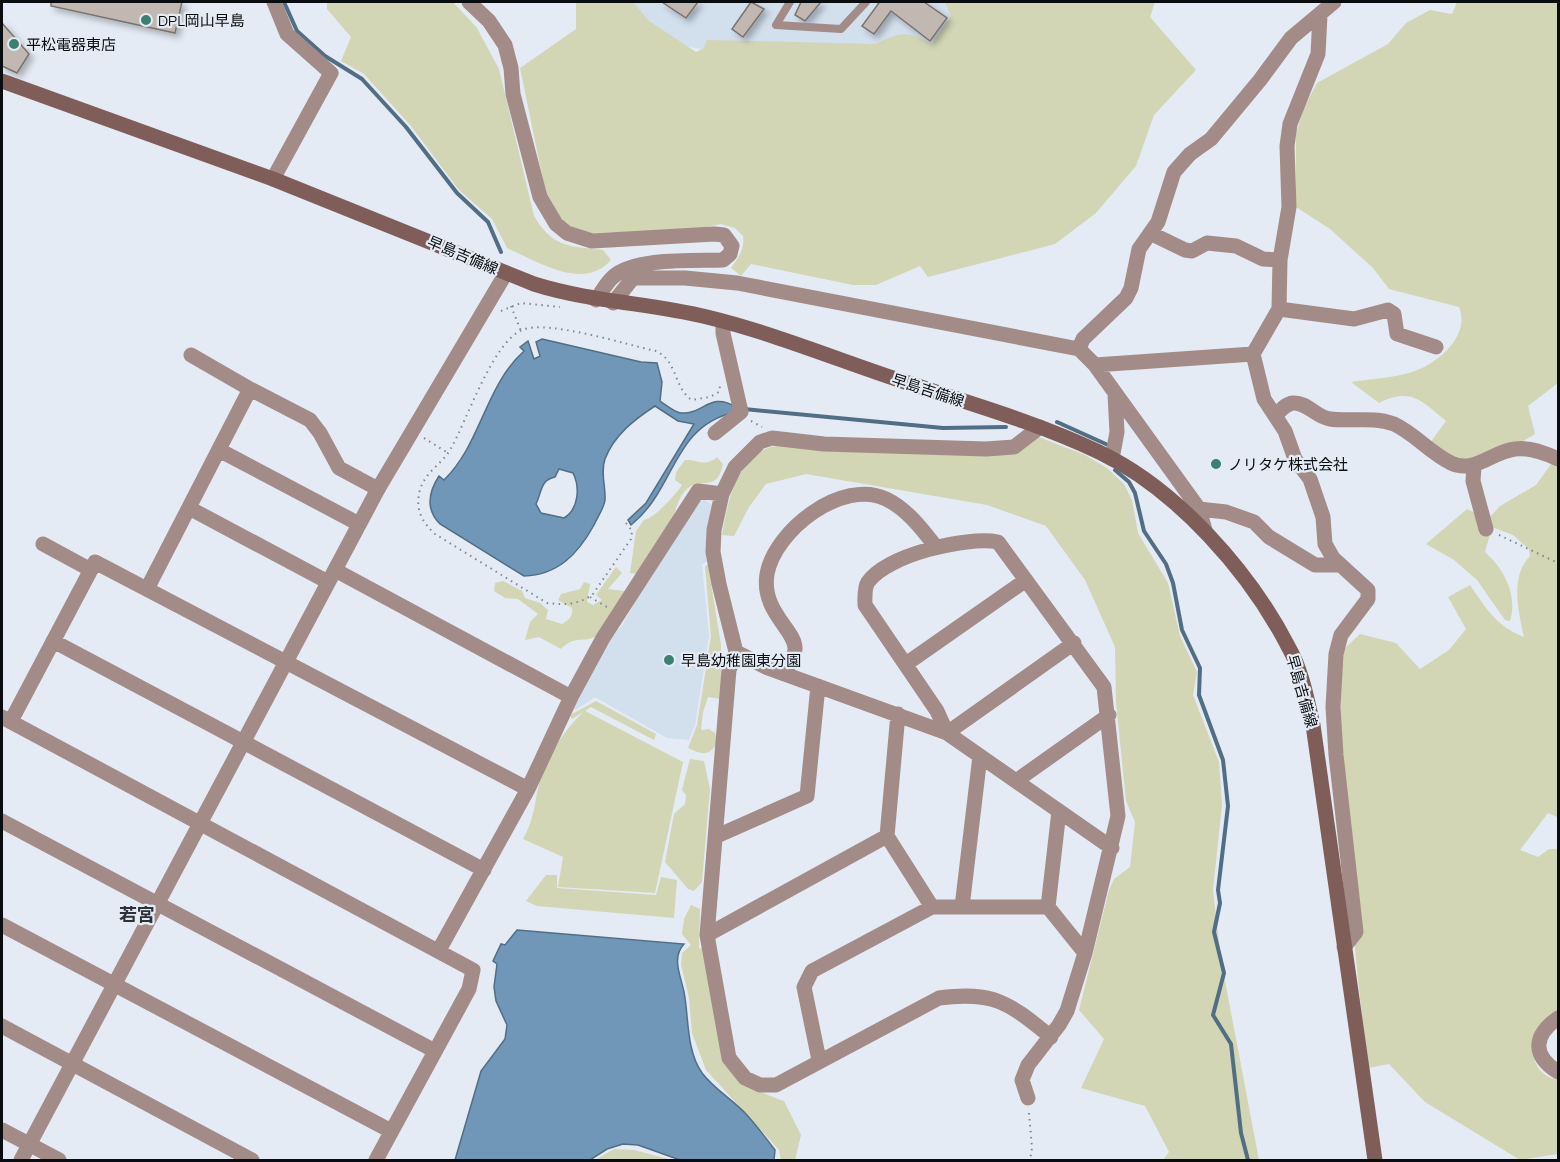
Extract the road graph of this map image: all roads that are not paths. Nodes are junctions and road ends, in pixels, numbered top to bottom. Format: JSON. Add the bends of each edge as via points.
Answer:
{"nodes":[{"id":1,"x":274,"y":2,"type":"edge"},
{"id":2,"x":469,"y":2,"type":"edge"},
{"id":3,"x":790,"y":2,"type":"edge"},
{"id":4,"x":866,"y":2,"type":"edge"},
{"id":5,"x":1334,"y":2,"type":"edge"},
{"id":6,"x":1320,"y":15,"type":"junction"},
{"id":7,"x":2,"y":81,"type":"edge"},
{"id":8,"x":273,"y":179,"type":"junction"},
{"id":9,"x":1150,"y":234,"type":"junction"},
{"id":10,"x":1280,"y":260,"type":"junction"},
{"id":11,"x":506,"y":273,"type":"junction"},
{"id":12,"x":596,"y":300,"type":"junction"},
{"id":13,"x":613,"y":303,"type":"junction"},
{"id":14,"x":1279,"y":309,"type":"junction"},
{"id":15,"x":723,"y":322,"type":"junction"},
{"id":16,"x":1436,"y":347,"type":"dead end"},
{"id":17,"x":1079,"y":349,"type":"junction"},
{"id":18,"x":1253,"y":354,"type":"junction"},
{"id":19,"x":191,"y":355,"type":"dead end"},
{"id":20,"x":1095,"y":365,"type":"junction"},
{"id":21,"x":250,"y":389,"type":"junction"},
{"id":22,"x":1114,"y":391,"type":"junction"},
{"id":23,"x":1275,"y":416,"type":"junction"},
{"id":24,"x":1040,"y":427,"type":"junction"},
{"id":25,"x":715,"y":433,"type":"dead end"},
{"id":26,"x":219,"y":450,"type":"junction"},
{"id":27,"x":1112,"y":459,"type":"junction"},
{"id":28,"x":1558,"y":459,"type":"edge"},
{"id":29,"x":1474,"y":466,"type":"junction"},
{"id":30,"x":378,"y":489,"type":"junction"},
{"id":31,"x":722,"y":494,"type":"junction"},
{"id":32,"x":189,"y":508,"type":"junction"},
{"id":33,"x":1199,"y":508,"type":"junction"},
{"id":34,"x":359,"y":524,"type":"junction"},
{"id":35,"x":1486,"y":529,"type":"road end"},
{"id":36,"x":1205,"y":530,"type":"junction"},
{"id":37,"x":43,"y":544,"type":"dead end"},
{"id":38,"x":936,"y":547,"type":"junction"},
{"id":39,"x":1340,"y":565,"type":"junction"},
{"id":40,"x":91,"y":570,"type":"junction"},
{"id":41,"x":332,"y":576,"type":"junction"},
{"id":42,"x":1026,"y":580,"type":"junction"},
{"id":43,"x":148,"y":587,"type":"junction"},
{"id":44,"x":53,"y":641,"type":"junction"},
{"id":45,"x":1074,"y":643,"type":"junction"},
{"id":46,"x":736,"y":652,"type":"junction"},
{"id":47,"x":285,"y":662,"type":"junction"},
{"id":48,"x":906,"y":664,"type":"junction"},
{"id":49,"x":784,"y":674,"type":"junction"},
{"id":50,"x":818,"y":686,"type":"junction"},
{"id":51,"x":571,"y":697,"type":"junction"},
{"id":52,"x":898,"y":714,"type":"junction"},
{"id":53,"x":1109,"y":715,"type":"junction"},
{"id":54,"x":6,"y":719,"type":"edge"},
{"id":55,"x":947,"y":733,"type":"junction"},
{"id":56,"x":244,"y":742,"type":"junction"},
{"id":57,"x":980,"y":756,"type":"junction"},
{"id":58,"x":1016,"y":781,"type":"junction"},
{"id":59,"x":528,"y":789,"type":"junction"},
{"id":60,"x":1059,"y":811,"type":"junction"},
{"id":61,"x":2,"y":821,"type":"edge"},
{"id":62,"x":201,"y":824,"type":"junction"},
{"id":63,"x":717,"y":836,"type":"junction"},
{"id":64,"x":887,"y":836,"type":"junction"},
{"id":65,"x":1112,"y":848,"type":"junction"},
{"id":66,"x":484,"y":870,"type":"junction"},
{"id":67,"x":157,"y":904,"type":"junction"},
{"id":68,"x":932,"y":907,"type":"junction"},
{"id":69,"x":962,"y":907,"type":"junction"},
{"id":70,"x":1048,"y":907,"type":"junction"},
{"id":71,"x":2,"y":925,"type":"edge"},
{"id":72,"x":707,"y":935,"type":"junction"},
{"id":73,"x":1344,"y":947,"type":"junction"},
{"id":74,"x":439,"y":950,"type":"junction"},
{"id":75,"x":1085,"y":953,"type":"junction"},
{"id":76,"x":114,"y":984,"type":"junction"},
{"id":77,"x":1558,"y":1018,"type":"edge"},
{"id":78,"x":2,"y":1026,"type":"edge"},
{"id":79,"x":1051,"y":1037,"type":"junction"},
{"id":80,"x":435,"y":1051,"type":"junction"},
{"id":81,"x":819,"y":1060,"type":"junction"},
{"id":82,"x":71,"y":1063,"type":"junction"},
{"id":83,"x":1558,"y":1072,"type":"edge"},
{"id":84,"x":1028,"y":1098,"type":"road end"},
{"id":85,"x":2,"y":1130,"type":"edge"},
{"id":86,"x":391,"y":1131,"type":"junction"},
{"id":87,"x":29,"y":1145,"type":"junction"},
{"id":88,"x":21,"y":1161,"type":"edge"},
{"id":89,"x":59,"y":1161,"type":"edge"},
{"id":90,"x":252,"y":1161,"type":"edge"},
{"id":91,"x":375,"y":1161,"type":"edge"},
{"id":92,"x":1375,"y":1161,"type":"edge"}],
"edges":[{"from":1,"to":8,"type":"street","via":[[287,34],[332,73]]},
{"from":2,"to":12,"type":"street","via":[[489,21],[505,45],[513,94],[540,198],[556,224],[567,233],[592,241],[714,234],[724,235],[732,246],[723,260],[631,267],[613,276]]},
{"from":3,"to":4,"type":"lane","via":[[776,25],[841,29]]},
{"from":5,"to":6,"type":"street"},
{"from":6,"to":9,"type":"street","via":[[1291,38],[1211,139],[1174,172],[1158,222]]},
{"from":6,"to":10,"type":"street","via":[[1318,54],[1290,124],[1289,207]]},
{"from":7,"to":8,"type":"main road","name":"早島吉備線"},
{"from":8,"to":11,"type":"main road","name":"早島吉備線"},
{"from":9,"to":10,"type":"street","via":[[1185,250],[1208,243],[1236,246],[1263,259]]},
{"from":9,"to":17,"type":"street","via":[[1138,249],[1126,298],[1083,339]]},
{"from":10,"to":14,"type":"street"},
{"from":11,"to":12,"type":"main road","name":"早島吉備線"},
{"from":11,"to":30,"type":"street"},
{"from":12,"to":13,"type":"main road","name":"早島吉備線"},
{"from":13,"to":15,"type":"main road","name":"早島吉備線"},
{"from":13,"to":17,"type":"street","via":[[633,278],[737,283]]},
{"from":14,"to":16,"type":"street","via":[[1354,319],[1388,310],[1394,314],[1397,334]]},
{"from":14,"to":18,"type":"street"},
{"from":15,"to":24,"type":"main road","name":"早島吉備線"},
{"from":15,"to":25,"type":"street","via":[[741,408]]},
{"from":17,"to":20,"type":"street"},
{"from":18,"to":20,"type":"street"},
{"from":18,"to":23,"type":"street","via":[[1264,399]]},
{"from":19,"to":21,"type":"street"},
{"from":20,"to":22,"type":"street"},
{"from":21,"to":26,"type":"street"},
{"from":21,"to":30,"type":"street","via":[[310,420],[339,468]]},
{"from":22,"to":27,"type":"street","via":[[1118,412]]},
{"from":22,"to":33,"type":"street"},
{"from":23,"to":29,"type":"street","via":[[1287,404],[1295,403],[1330,419],[1380,420],[1395,425],[1451,463]]},
{"from":23,"to":39,"type":"street","via":[[1295,459],[1310,479],[1323,517],[1325,544]]},
{"from":24,"to":27,"type":"main road","name":"早島吉備線"},
{"from":24,"to":31,"type":"street","via":[[1014,447],[986,449],[824,444],[772,438],[746,454]]},
{"from":26,"to":32,"type":"street"},
{"from":26,"to":34,"type":"street"},
{"from":27,"to":36,"type":"main road","name":"早島吉備線"},
{"from":28,"to":29,"type":"street","via":[[1517,448]]},
{"from":29,"to":35,"type":"street","via":[[1473,481]]},
{"from":30,"to":34,"type":"street"},
{"from":31,"to":46,"type":"street","via":[[713,552]]},
{"from":31,"to":51,"type":"street","via":[[698,491],[603,638]]},
{"from":32,"to":41,"type":"street"},
{"from":32,"to":43,"type":"street"},
{"from":33,"to":36,"type":"street"},
{"from":33,"to":39,"type":"street","via":[[1254,522],[1269,537],[1315,565]]},
{"from":34,"to":41,"type":"street"},
{"from":36,"to":73,"type":"main road","name":"早島吉備線","via":[[1257,596],[1298,667],[1312,725]]},
{"from":37,"to":40,"type":"street"},
{"from":38,"to":42,"type":"street","via":[[981,539],[998,542]]},
{"from":38,"to":48,"type":"street","via":[[879,569],[866,585],[865,605]]},
{"from":38,"to":49,"type":"street","via":[[899,507],[865,494],[840,498],[821,507],[791,530],[775,550],[767,574],[768,597],[775,615],[795,642],[795,652]]},
{"from":39,"to":73,"type":"street","via":[[1368,590],[1368,599],[1341,635],[1335,673],[1336,755],[1356,932]]},
{"from":40,"to":43,"type":"street","via":[[95,562]]},
{"from":40,"to":44,"type":"street"},
{"from":41,"to":47,"type":"street"},
{"from":41,"to":51,"type":"street"},
{"from":42,"to":45,"type":"street"},
{"from":42,"to":48,"type":"street"},
{"from":43,"to":47,"type":"street"},
{"from":44,"to":54,"type":"street"},
{"from":44,"to":56,"type":"street"},
{"from":45,"to":53,"type":"street","via":[[1104,687]]},
{"from":45,"to":55,"type":"street"},
{"from":46,"to":49,"type":"street"},
{"from":46,"to":63,"type":"street","via":[[729,670]]},
{"from":47,"to":56,"type":"street"},
{"from":47,"to":59,"type":"street"},
{"from":48,"to":55,"type":"street","via":[[938,711]]},
{"from":49,"to":50,"type":"street"},
{"from":50,"to":52,"type":"street"},
{"from":50,"to":63,"type":"street","via":[[807,796]]},
{"from":51,"to":59,"type":"street"},
{"from":52,"to":55,"type":"street"},
{"from":52,"to":64,"type":"street"},
{"from":53,"to":58,"type":"street"},
{"from":53,"to":65,"type":"street","via":[[1118,816]]},
{"from":54,"to":62,"type":"street"},
{"from":55,"to":57,"type":"street"},
{"from":56,"to":62,"type":"street"},
{"from":56,"to":66,"type":"street"},
{"from":57,"to":58,"type":"street"},
{"from":57,"to":69,"type":"street"},
{"from":58,"to":60,"type":"street"},
{"from":59,"to":66,"type":"street"},
{"from":60,"to":65,"type":"street"},
{"from":60,"to":70,"type":"street"},
{"from":61,"to":67,"type":"street"},
{"from":62,"to":67,"type":"street"},
{"from":62,"to":74,"type":"street"},
{"from":63,"to":72,"type":"street"},
{"from":64,"to":68,"type":"street"},
{"from":64,"to":72,"type":"street"},
{"from":65,"to":75,"type":"street"},
{"from":66,"to":74,"type":"street"},
{"from":67,"to":76,"type":"street"},
{"from":67,"to":80,"type":"street"},
{"from":68,"to":69,"type":"street"},
{"from":68,"to":81,"type":"street","via":[[812,971],[804,987]]},
{"from":69,"to":70,"type":"street"},
{"from":70,"to":75,"type":"street"},
{"from":71,"to":76,"type":"street"},
{"from":72,"to":81,"type":"street","via":[[729,1058],[735,1069],[760,1085],[776,1085]]},
{"from":73,"to":92,"type":"main road","name":"早島吉備線"},
{"from":74,"to":80,"type":"street","via":[[473,970],[469,989]]},
{"from":75,"to":79,"type":"street","via":[[1067,1011]]},
{"from":76,"to":82,"type":"street"},
{"from":76,"to":86,"type":"street"},
{"from":77,"to":83,"type":"street","via":[[1545,1027],[1538,1041],[1540,1054]]},
{"from":78,"to":82,"type":"street"},
{"from":79,"to":81,"type":"street","via":[[1012,1005],[989,997],[963,995],[939,998]]},
{"from":79,"to":84,"type":"street","via":[[1028,1065],[1022,1080]]},
{"from":80,"to":86,"type":"street"},
{"from":82,"to":87,"type":"street"},
{"from":82,"to":90,"type":"street"},
{"from":85,"to":87,"type":"street"},
{"from":86,"to":91,"type":"street"},
{"from":87,"to":88,"type":"street"},
{"from":87,"to":89,"type":"street"}]}
